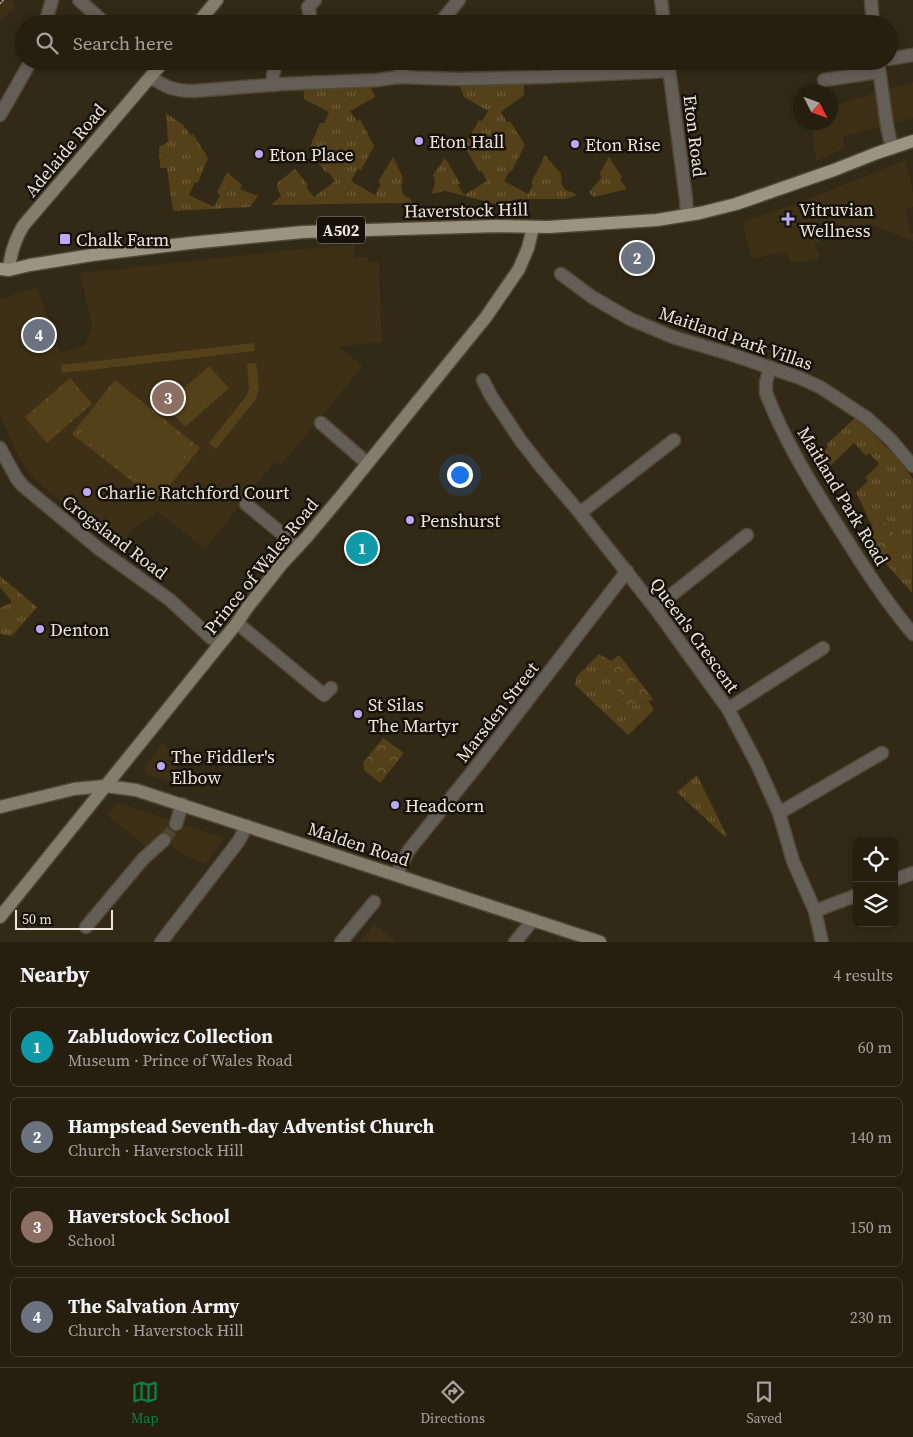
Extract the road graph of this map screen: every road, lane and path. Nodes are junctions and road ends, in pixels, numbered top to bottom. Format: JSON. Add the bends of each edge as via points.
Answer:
{"nodes":[{"id":1,"x":52,"y":0,"type":"edge"},
{"id":2,"x":79,"y":0,"type":"edge"},
{"id":3,"x":217,"y":0,"type":"edge"},
{"id":4,"x":315,"y":0,"type":"edge"},
{"id":5,"x":459,"y":0,"type":"edge"},
{"id":6,"x":661,"y":0,"type":"edge"},
{"id":7,"x":871,"y":0,"type":"edge"},
{"id":8,"x":48,"y":15,"type":"edge"},
{"id":9,"x":96,"y":15,"type":"edge"},
{"id":10,"x":204,"y":15,"type":"edge"},
{"id":11,"x":310,"y":15,"type":"edge"},
{"id":12,"x":446,"y":15,"type":"edge"},
{"id":13,"x":663,"y":15,"type":"edge"},
{"id":14,"x":872,"y":15,"type":"edge"},
{"id":15,"x":913,"y":55,"type":"edge"},
{"id":16,"x":898,"y":58,"type":"edge"},
{"id":17,"x":26,"y":70,"type":"edge"},
{"id":18,"x":155,"y":70,"type":"edge"},
{"id":19,"x":275,"y":70,"type":"edge"},
{"id":20,"x":403,"y":70,"type":"edge"},
{"id":21,"x":623,"y":70,"type":"edge"},
{"id":22,"x":670,"y":70,"type":"edge"},
{"id":23,"x":863,"y":70,"type":"edge"},
{"id":24,"x":879,"y":70,"type":"edge"},
{"id":25,"x":150,"y":77,"type":"junction"},
{"id":26,"x":399,"y":77,"type":"junction"},
{"id":27,"x":824,"y":80,"type":"dead end"},
{"id":28,"x":273,"y":85,"type":"junction"},
{"id":29,"x":0,"y":115,"type":"edge"},
{"id":30,"x":913,"y":141,"type":"edge"},
{"id":31,"x":892,"y":148,"type":"junction"},
{"id":32,"x":687,"y":215,"type":"junction"},
{"id":33,"x":533,"y":227,"type":"junction"},
{"id":34,"x":3,"y":272,"type":"edge"},
{"id":35,"x":561,"y":274,"type":"dead end"},
{"id":36,"x":770,"y":368,"type":"junction"},
{"id":37,"x":483,"y":380,"type":"dead end"},
{"id":38,"x":321,"y":423,"type":"dead end"},
{"id":39,"x":674,"y":440,"type":"dead end"},
{"id":40,"x":0,"y":448,"type":"edge"},
{"id":41,"x":367,"y":463,"type":"junction"},
{"id":42,"x":913,"y":466,"type":"edge"},
{"id":43,"x":246,"y":504,"type":"dead end"},
{"id":44,"x":580,"y":513,"type":"junction"},
{"id":45,"x":747,"y":536,"type":"dead end"},
{"id":46,"x":298,"y":547,"type":"junction"},
{"id":47,"x":627,"y":571,"type":"junction"},
{"id":48,"x":656,"y":608,"type":"junction"},
{"id":49,"x":237,"y":624,"type":"junction"},
{"id":50,"x":913,"y":634,"type":"edge"},
{"id":51,"x":220,"y":644,"type":"junction"},
{"id":52,"x":823,"y":648,"type":"dead end"},
{"id":53,"x":331,"y":688,"type":"dead end"},
{"id":54,"x":728,"y":709,"type":"junction"},
{"id":55,"x":882,"y":753,"type":"dead end"},
{"id":56,"x":105,"y":786,"type":"junction"},
{"id":57,"x":182,"y":804,"type":"junction"},
{"id":58,"x":0,"y":806,"type":"edge"},
{"id":59,"x":779,"y":813,"type":"junction"},
{"id":60,"x":176,"y":824,"type":"tunnel mouth"},
{"id":61,"x":248,"y":826,"type":"junction"},
{"id":62,"x":164,"y":840,"type":"tunnel mouth"},
{"id":63,"x":913,"y":873,"type":"edge"},
{"id":64,"x":396,"y":875,"type":"junction"},
{"id":65,"x":898,"y":879,"type":"edge"},
{"id":66,"x":853,"y":896,"type":"edge"},
{"id":67,"x":374,"y":902,"type":"dead end"},
{"id":68,"x":814,"y":911,"type":"junction"},
{"id":69,"x":0,"y":917,"type":"edge"},
{"id":70,"x":533,"y":920,"type":"junction"},
{"id":71,"x":86,"y":927,"type":"dead end"},
{"id":72,"x":161,"y":942,"type":"edge"},
{"id":73,"x":341,"y":942,"type":"edge"},
{"id":74,"x":515,"y":942,"type":"edge"},
{"id":75,"x":600,"y":942,"type":"edge"},
{"id":76,"x":822,"y":942,"type":"edge"}],
"edges":[{"from":1,"to":8,"type":"street"},
{"from":2,"to":9,"type":"street"},
{"from":3,"to":10,"type":"main road"},
{"from":4,"to":11,"type":"street","via":[[308,7]]},
{"from":5,"to":12,"type":"street"},
{"from":6,"to":13,"type":"street"},
{"from":7,"to":14,"type":"street"},
{"from":15,"to":16,"type":"street"},
{"from":17,"to":29,"type":"street"},
{"from":18,"to":25,"type":"main road","name":"Adelaide Road"},
{"from":19,"to":28,"type":"street"},
{"from":20,"to":26,"type":"street"},
{"from":21,"to":26,"type":"street","via":[[542,77]]},
{"from":22,"to":32,"type":"street","name":"Eton Road"},
{"from":23,"to":27,"type":"street"},
{"from":24,"to":31,"type":"street"},
{"from":25,"to":28,"type":"street","via":[[179,91]]},
{"from":25,"to":34,"type":"main road","name":"Adelaide Road","via":[[23,226]]},
{"from":26,"to":28,"type":"street"},
{"from":30,"to":31,"type":"main road","name":"Haverstock Hill","number":"A502"},
{"from":31,"to":32,"type":"main road","name":"Haverstock Hill","number":"A502","via":[[755,198]]},
{"from":32,"to":33,"type":"main road","name":"Haverstock Hill","number":"A502","via":[[627,223]]},
{"from":33,"to":34,"type":"main road","name":"Haverstock Hill","number":"A502","via":[[295,232],[92,255]]},
{"from":33,"to":41,"type":"main road","name":"Prince of Wales Road","via":[[522,264],[486,316]]},
{"from":35,"to":36,"type":"street","name":"Maitland Park Villas","via":[[630,319]]},
{"from":36,"to":42,"type":"street","name":"Maitland Park Villas","via":[[820,387],[867,418]]},
{"from":36,"to":50,"type":"street","name":"Maitland Park Road","via":[[766,393],[796,457],[858,558]]},
{"from":37,"to":44,"type":"street","name":"Queen's Crescent","via":[[521,441]]},
{"from":38,"to":41,"type":"street"},
{"from":39,"to":44,"type":"street"},
{"from":40,"to":51,"type":"street","name":"Crogsland Road","via":[[23,486],[100,549],[170,600]]},
{"from":41,"to":46,"type":"main road","name":"Prince of Wales Road"},
{"from":43,"to":46,"type":"street"},
{"from":44,"to":47,"type":"street","name":"Queen's Crescent"},
{"from":45,"to":48,"type":"street"},
{"from":46,"to":49,"type":"main road","name":"Prince of Wales Road"},
{"from":47,"to":48,"type":"street","name":"Queen's Crescent"},
{"from":47,"to":64,"type":"street","name":"Marsden Street","via":[[409,850]]},
{"from":48,"to":54,"type":"street","name":"Queen's Crescent"},
{"from":49,"to":51,"type":"main road","name":"Prince of Wales Road"},
{"from":49,"to":53,"type":"street","via":[[324,695]]},
{"from":51,"to":56,"type":"main road","name":"Prince of Wales Road"},
{"from":52,"to":54,"type":"street"},
{"from":54,"to":59,"type":"street","name":"Queen's Crescent"},
{"from":55,"to":59,"type":"street"},
{"from":56,"to":57,"type":"main road","name":"Malden Road","via":[[136,790]]},
{"from":56,"to":58,"type":"main road","name":"Malden Road","via":[[74,789]]},
{"from":56,"to":69,"type":"main road","name":"Prince of Wales Road"},
{"from":57,"to":60,"type":"street"},
{"from":57,"to":61,"type":"main road","name":"Malden Road"},
{"from":59,"to":68,"type":"street","name":"Queen's Crescent","via":[[793,861]]},
{"from":61,"to":64,"type":"main road","name":"Malden Road"},
{"from":61,"to":72,"type":"street"},
{"from":62,"to":71,"type":"street","via":[[143,859]]},
{"from":63,"to":65,"type":"street"},
{"from":64,"to":70,"type":"main road","name":"Malden Road"},
{"from":66,"to":68,"type":"street"},
{"from":67,"to":73,"type":"street"},
{"from":68,"to":76,"type":"street","name":"Queen's Crescent"},
{"from":70,"to":74,"type":"street"},
{"from":70,"to":75,"type":"main road","name":"Malden Road"}]}
